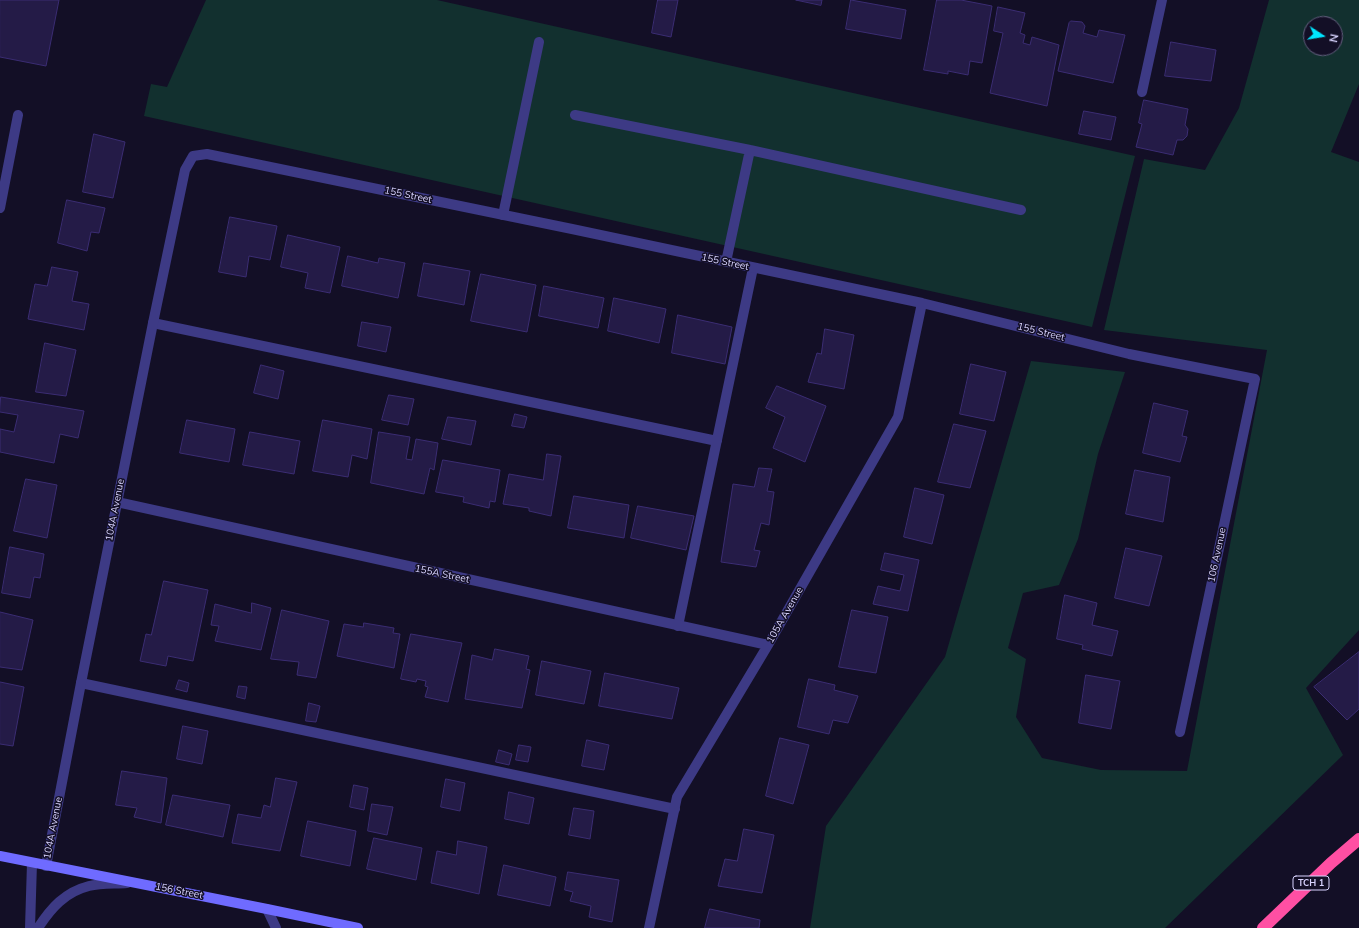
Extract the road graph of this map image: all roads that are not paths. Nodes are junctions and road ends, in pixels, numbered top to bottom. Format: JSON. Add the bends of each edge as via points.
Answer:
{"nodes":[{"id":1,"x":1162,"y":0,"type":"edge"},
{"id":2,"x":539,"y":42,"type":"dead end"},
{"id":3,"x":1142,"y":92,"type":"dead end"},
{"id":4,"x":575,"y":115,"type":"dead end"},
{"id":5,"x":18,"y":116,"type":"dead end"},
{"id":6,"x":750,"y":150,"type":"junction"},
{"id":7,"x":193,"y":156,"type":"joint"},
{"id":8,"x":0,"y":208,"type":"edge"},
{"id":9,"x":1021,"y":210,"type":"dead end"},
{"id":10,"x":503,"y":215,"type":"junction"},
{"id":11,"x":726,"y":262,"type":"junction"},
{"id":12,"x":753,"y":268,"type":"junction"},
{"id":13,"x":922,"y":303,"type":"junction"},
{"id":14,"x":153,"y":323,"type":"junction"},
{"id":15,"x":1255,"y":379,"type":"joint"},
{"id":16,"x":717,"y":441,"type":"junction"},
{"id":17,"x":117,"y":502,"type":"junction"},
{"id":18,"x":678,"y":626,"type":"junction"},
{"id":19,"x":768,"y":645,"type":"junction"},
{"id":20,"x":80,"y":683,"type":"junction"},
{"id":21,"x":1180,"y":732,"type":"dead end"},
{"id":22,"x":675,"y":808,"type":"junction"},
{"id":23,"x":1359,"y":839,"type":"edge"},
{"id":24,"x":0,"y":856,"type":"edge"},
{"id":25,"x":32,"y":863,"type":"junction"},
{"id":26,"x":46,"y":866,"type":"junction"},
{"id":27,"x":132,"y":882,"type":"junction"},
{"id":28,"x":267,"y":909,"type":"junction"},
{"id":29,"x":30,"y":928,"type":"edge"},
{"id":30,"x":38,"y":928,"type":"edge"},
{"id":31,"x":276,"y":928,"type":"edge"},
{"id":32,"x":358,"y":928,"type":"edge"},
{"id":33,"x":649,"y":928,"type":"edge"},
{"id":34,"x":1263,"y":928,"type":"edge"}],
"edges":[{"from":1,"to":3,"type":"street"},
{"from":2,"to":10,"type":"street"},
{"from":4,"to":6,"type":"street"},
{"from":5,"to":8,"type":"street"},
{"from":6,"to":9,"type":"street"},
{"from":6,"to":11,"type":"street"},
{"from":7,"to":10,"type":"street","name":"155 Street","via":[[207,154]]},
{"from":7,"to":14,"type":"street","name":"104A Avenue","via":[[185,170]]},
{"from":10,"to":11,"type":"street","name":"155 Street"},
{"from":11,"to":12,"type":"street","name":"155 Street"},
{"from":12,"to":13,"type":"street","name":"155 Street"},
{"from":12,"to":16,"type":"street"},
{"from":13,"to":15,"type":"street","name":"155 Street","via":[[1129,354]]},
{"from":13,"to":19,"type":"street","name":"105A Avenue","via":[[898,417]]},
{"from":14,"to":16,"type":"street"},
{"from":14,"to":17,"type":"street","name":"104A Avenue"},
{"from":15,"to":21,"type":"street","name":"106 Avenue"},
{"from":16,"to":18,"type":"street"},
{"from":17,"to":18,"type":"street","name":"155A Street"},
{"from":17,"to":20,"type":"street","name":"104A Avenue"},
{"from":18,"to":19,"type":"street","name":"155A Street"},
{"from":19,"to":22,"type":"street","name":"105A Avenue","via":[[678,797]]},
{"from":20,"to":22,"type":"street"},
{"from":20,"to":26,"type":"street","name":"104A Avenue"},
{"from":22,"to":33,"type":"street","name":"105A Avenue"},
{"from":23,"to":34,"type":"highway","number":"TCH 1"},
{"from":24,"to":25,"type":"main road","name":"156 Street"},
{"from":25,"to":26,"type":"main road","name":"156 Street"},
{"from":25,"to":29,"type":"street"},
{"from":26,"to":27,"type":"main road","name":"156 Street"},
{"from":27,"to":28,"type":"main road","name":"156 Street"},
{"from":27,"to":30,"type":"street","via":[[89,886],[64,896]]},
{"from":28,"to":31,"type":"street"},
{"from":28,"to":32,"type":"main road","name":"156 Street"}]}
